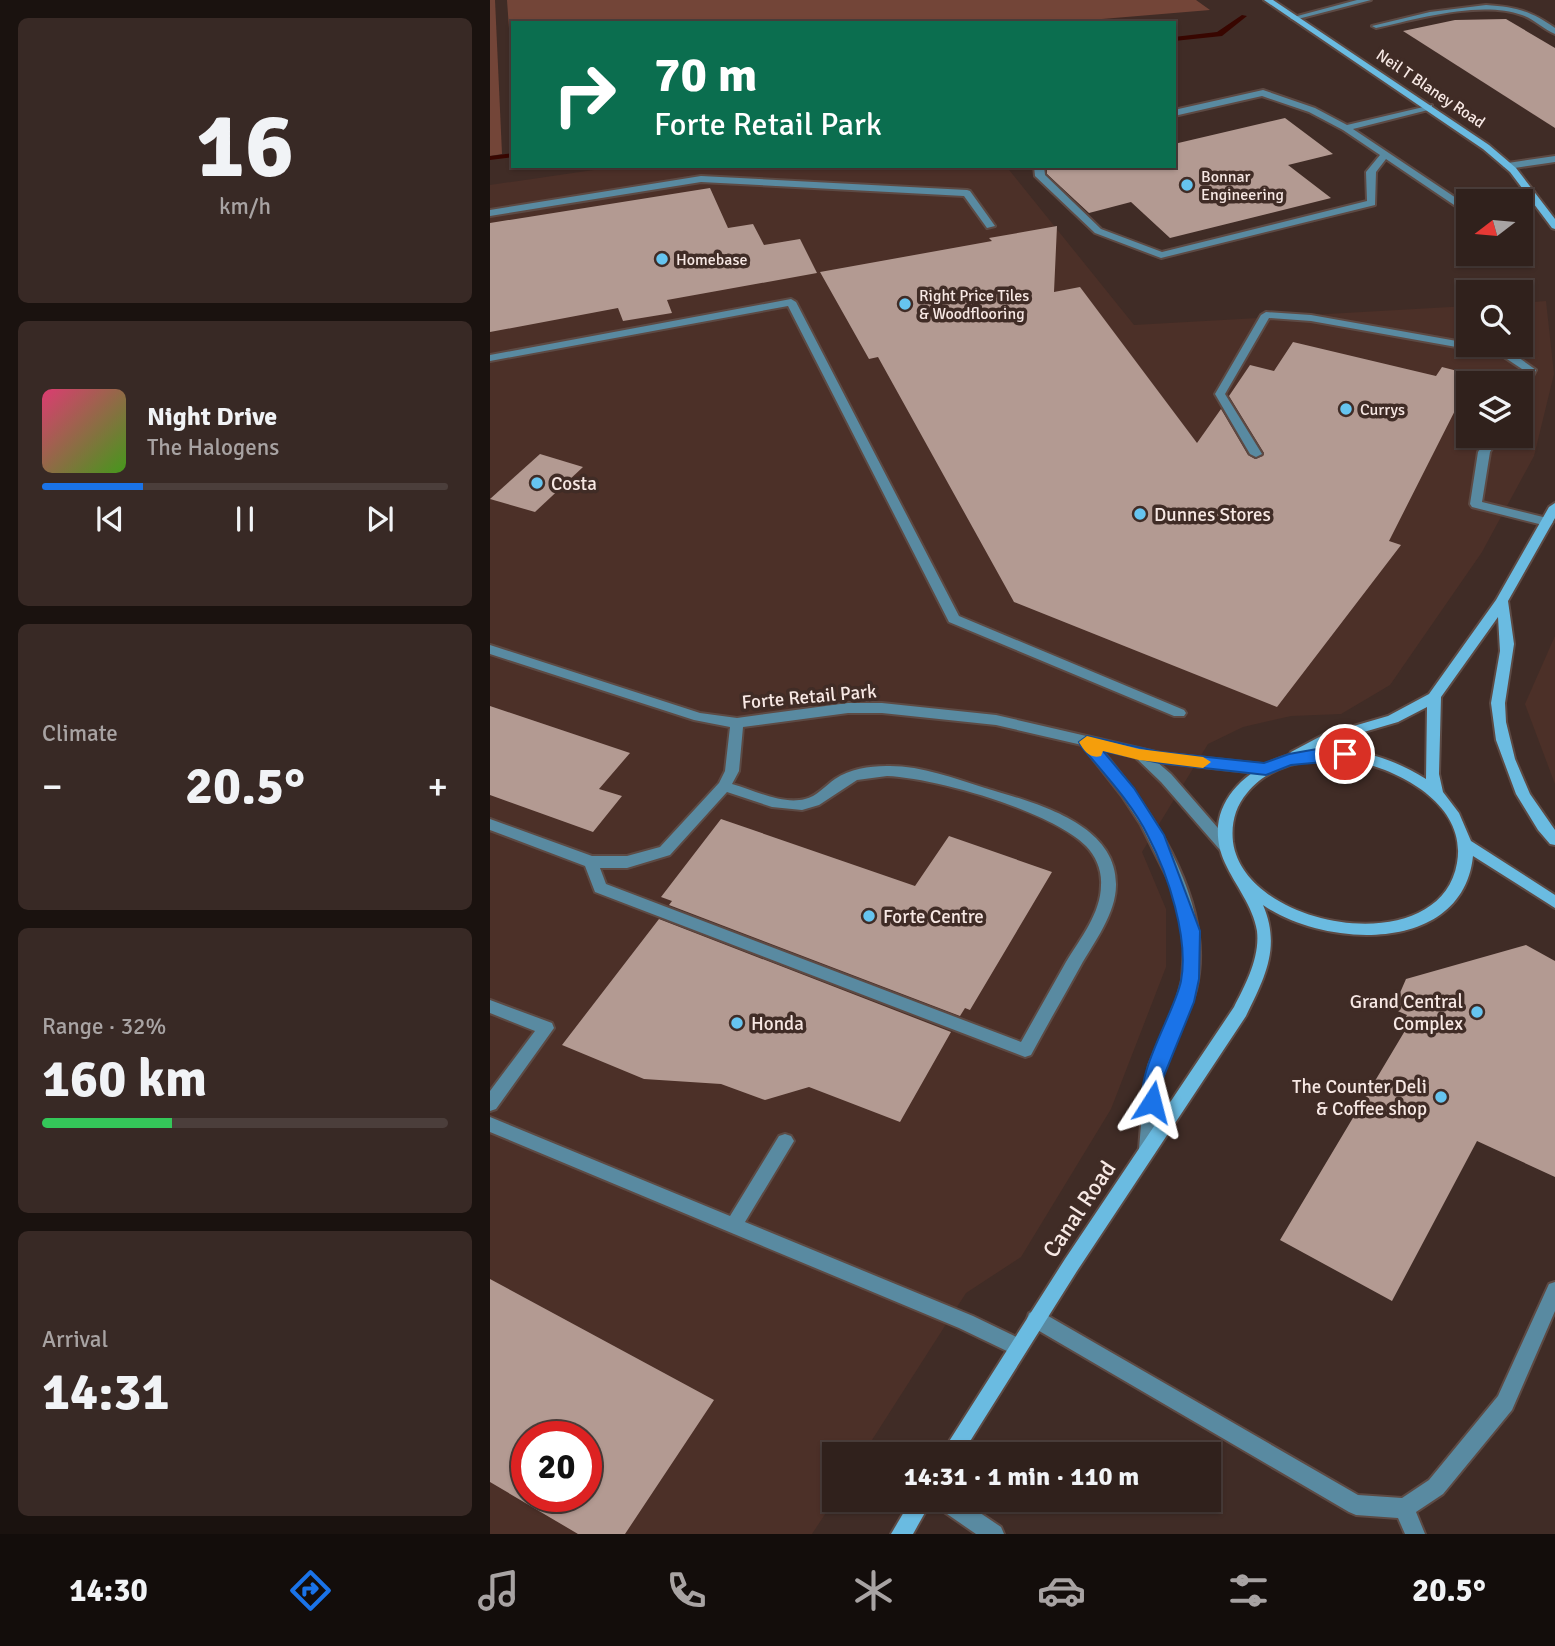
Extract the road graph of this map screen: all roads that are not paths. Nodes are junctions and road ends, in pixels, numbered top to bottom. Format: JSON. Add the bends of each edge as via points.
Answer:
{"nodes":[{"id":1,"x":1268,"y":0,"type":"edge"},
{"id":2,"x":1367,"y":0,"type":"edge"},
{"id":3,"x":1294,"y":18,"type":"junction"},
{"id":4,"x":1376,"y":26,"type":"dead end"},
{"id":5,"x":1555,"y":32,"type":"edge"},
{"id":6,"x":1429,"y":107,"type":"junction"},
{"id":7,"x":1176,"y":113,"type":"edge"},
{"id":8,"x":1346,"y":128,"type":"junction"},
{"id":9,"x":1385,"y":154,"type":"junction"},
{"id":10,"x":1555,"y":159,"type":"edge"},
{"id":11,"x":1508,"y":166,"type":"junction"},
{"id":12,"x":1039,"y":168,"type":"edge"},
{"id":13,"x":1456,"y":202,"type":"edge"},
{"id":14,"x":490,"y":213,"type":"edge"},
{"id":15,"x":990,"y":226,"type":"dead end"},
{"id":16,"x":1555,"y":226,"type":"edge"},
{"id":17,"x":490,"y":358,"type":"edge"},
{"id":18,"x":1530,"y":371,"type":"edge"},
{"id":19,"x":1487,"y":448,"type":"edge"},
{"id":20,"x":1256,"y":454,"type":"dead end"},
{"id":21,"x":1555,"y":507,"type":"edge"},
{"id":22,"x":1547,"y":522,"type":"junction"},
{"id":23,"x":1502,"y":601,"type":"junction"},
{"id":24,"x":490,"y":649,"type":"edge"},
{"id":25,"x":1434,"y":697,"type":"junction"},
{"id":26,"x":1179,"y":713,"type":"dead end"},
{"id":27,"x":737,"y":723,"type":"junction"},
{"id":28,"x":1087,"y":742,"type":"junction"},
{"id":29,"x":1139,"y":754,"type":"junction"},
{"id":30,"x":1289,"y":760,"type":"junction"},
{"id":31,"x":1266,"y":769,"type":"junction"},
{"id":32,"x":724,"y":786,"type":"junction"},
{"id":33,"x":1436,"y":792,"type":"junction"},
{"id":34,"x":490,"y":824,"type":"edge"},
{"id":35,"x":1555,"y":841,"type":"edge"},
{"id":36,"x":1466,"y":845,"type":"junction"},
{"id":37,"x":1226,"y":847,"type":"junction"},
{"id":38,"x":591,"y":862,"type":"junction"},
{"id":39,"x":1238,"y":874,"type":"junction"},
{"id":40,"x":1555,"y":902,"type":"edge"},
{"id":41,"x":490,"y":1006,"type":"edge"},
{"id":42,"x":490,"y":1104,"type":"edge"},
{"id":43,"x":490,"y":1124,"type":"edge"},
{"id":44,"x":785,"y":1141,"type":"dead end"},
{"id":45,"x":1148,"y":1149,"type":"junction"},
{"id":46,"x":734,"y":1225,"type":"junction"},
{"id":47,"x":1555,"y":1290,"type":"edge"},
{"id":48,"x":1036,"y":1319,"type":"junction"},
{"id":49,"x":1018,"y":1346,"type":"junction"},
{"id":50,"x":958,"y":1442,"type":"edge"},
{"id":51,"x":1404,"y":1508,"type":"junction"},
{"id":52,"x":915,"y":1512,"type":"edge"},
{"id":53,"x":962,"y":1512,"type":"edge"},
{"id":54,"x":901,"y":1534,"type":"edge"},
{"id":55,"x":994,"y":1534,"type":"edge"},
{"id":56,"x":1415,"y":1534,"type":"edge"}],
"edges":[{"from":1,"to":3,"type":"main road","name":"Neil T Blaney Road"},
{"from":2,"to":3,"type":"street"},
{"from":3,"to":6,"type":"main road","name":"Neil T Blaney Road"},
{"from":4,"to":5,"type":"street","via":[[1445,10],[1490,7],[1522,12]]},
{"from":6,"to":8,"type":"street"},
{"from":6,"to":11,"type":"main road","name":"Neil T Blaney Road"},
{"from":7,"to":8,"type":"street","via":[[1263,93]]},
{"from":8,"to":9,"type":"street"},
{"from":9,"to":12,"type":"street","via":[[1371,172],[1372,204],[1161,255],[1098,231],[1040,176]]},
{"from":9,"to":13,"type":"street"},
{"from":10,"to":11,"type":"street"},
{"from":11,"to":16,"type":"main road","name":"Neil T Blaney Road"},
{"from":14,"to":15,"type":"street","via":[[701,179],[967,193]]},
{"from":17,"to":26,"type":"street","via":[[791,302],[954,619]]},
{"from":18,"to":20,"type":"street","via":[[1504,352],[1311,318],[1266,315],[1220,394]]},
{"from":19,"to":22,"type":"street","via":[[1476,504]]},
{"from":21,"to":22,"type":"main road"},
{"from":22,"to":23,"type":"main road"},
{"from":23,"to":25,"type":"main road"},
{"from":23,"to":35,"type":"main road","via":[[1507,647],[1500,721],[1518,785]]},
{"from":24,"to":27,"type":"street","name":"Forte Retail Park","via":[[699,717]]},
{"from":25,"to":30,"type":"main road","via":[[1393,719],[1328,738]]},
{"from":25,"to":33,"type":"main road","via":[[1432,774]]},
{"from":27,"to":28,"type":"street","name":"Forte Retail Park","via":[[882,708],[996,720]]},
{"from":27,"to":32,"type":"street","via":[[732,771]]},
{"from":28,"to":29,"type":"street","name":"Forte Retail Park"},
{"from":28,"to":45,"type":"street","via":[[1156,835],[1191,931],[1185,1002],[1153,1078]]},
{"from":29,"to":31,"type":"street","name":"Forte Retail Park"},
{"from":29,"to":37,"type":"street"},
{"from":30,"to":31,"type":"main road"},
{"from":30,"to":33,"type":"main road","via":[[1317,754],[1376,760],[1406,772]]},
{"from":31,"to":37,"type":"main road","via":[[1235,798],[1227,821]]},
{"from":32,"to":38,"type":"street","via":[[664,851],[627,862]]},
{"from":32,"to":38,"type":"street","via":[[782,805],[806,805],[851,776],[874,771],[944,780],[1063,819],[1086,836],[1103,860],[1111,893],[1025,1050],[600,888]]},
{"from":33,"to":36,"type":"main road","via":[[1454,814]]},
{"from":34,"to":38,"type":"street"},
{"from":36,"to":39,"type":"main road","via":[[1457,887],[1444,902],[1418,919],[1390,927],[1352,930],[1316,923],[1283,910]]},
{"from":36,"to":40,"type":"main road"},
{"from":37,"to":39,"type":"main road"},
{"from":39,"to":45,"type":"main road","name":"Canal Road","via":[[1262,921],[1263,950],[1256,978],[1240,1011]]},
{"from":41,"to":42,"type":"street","via":[[546,1028]]},
{"from":43,"to":46,"type":"street"},
{"from":44,"to":46,"type":"street"},
{"from":45,"to":48,"type":"main road","name":"Canal Road"},
{"from":46,"to":49,"type":"street"},
{"from":47,"to":51,"type":"street","via":[[1505,1403],[1436,1487]]},
{"from":48,"to":49,"type":"main road","name":"Canal Road"},
{"from":48,"to":51,"type":"street","via":[[1356,1505]]},
{"from":49,"to":50,"type":"main road","name":"Canal Road"},
{"from":51,"to":56,"type":"street"},
{"from":52,"to":54,"type":"main road"},
{"from":53,"to":55,"type":"street"}]}
